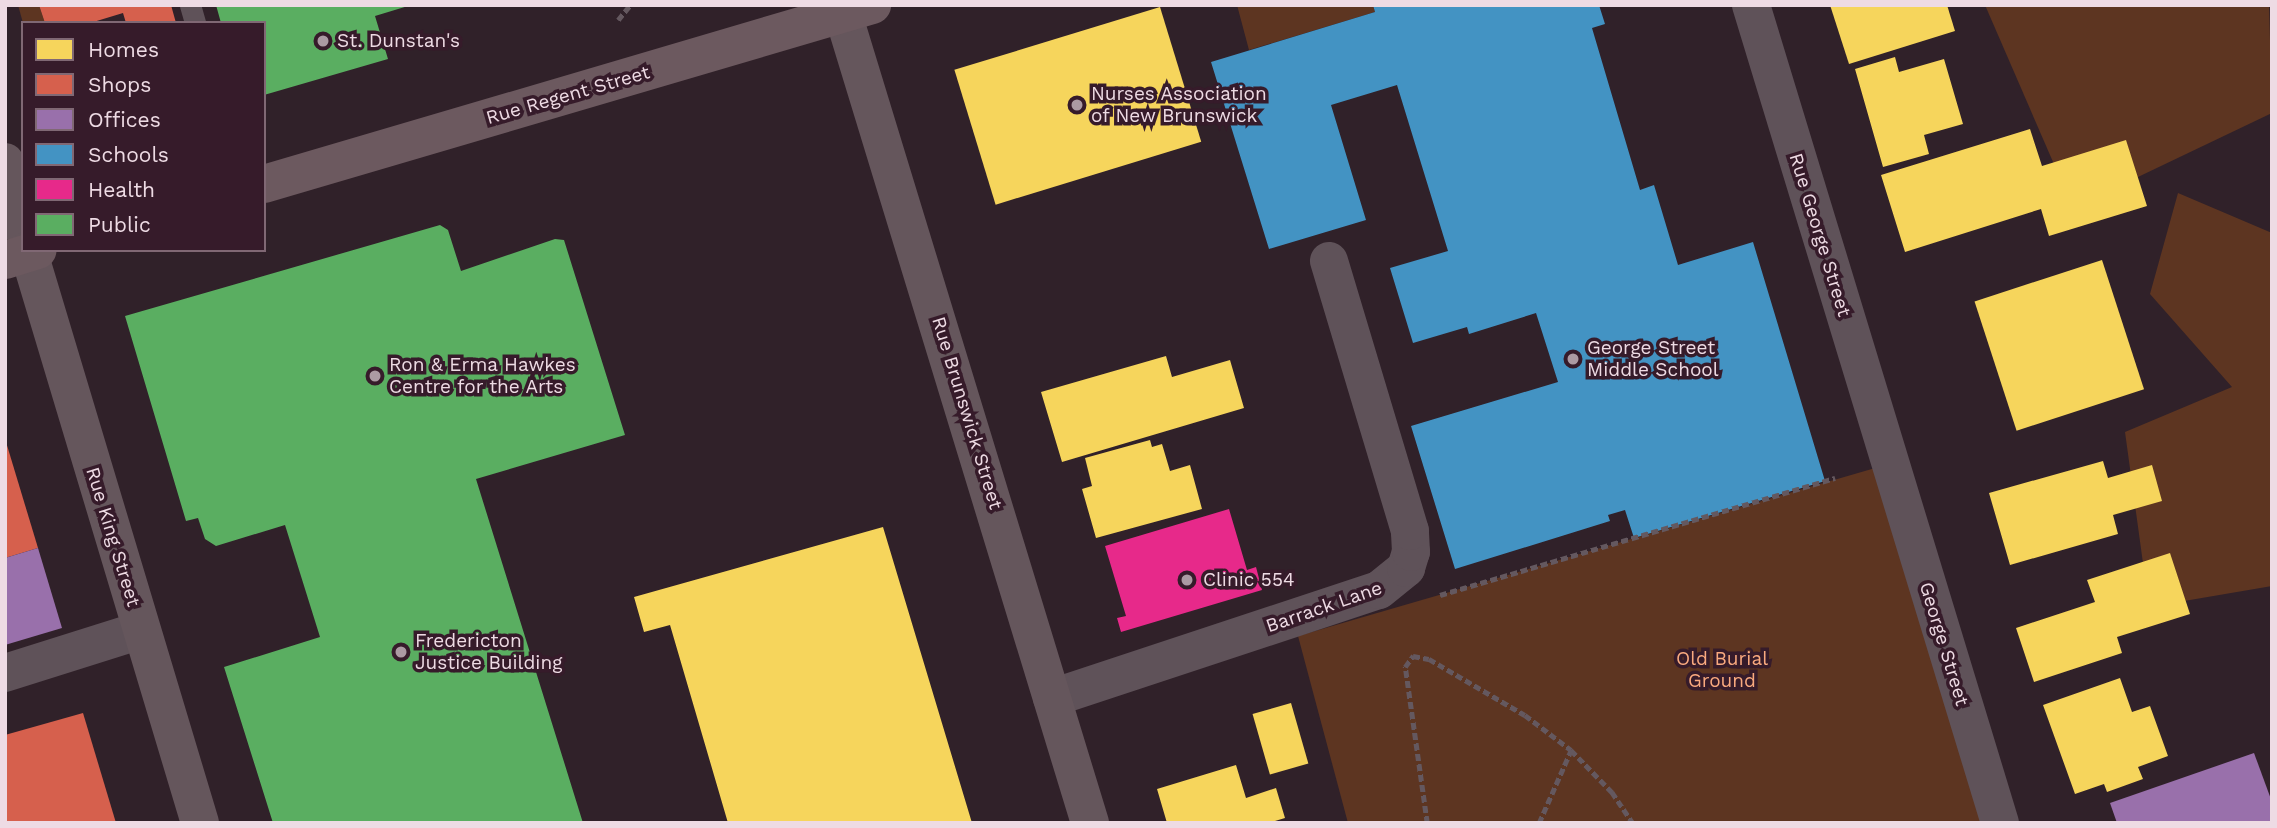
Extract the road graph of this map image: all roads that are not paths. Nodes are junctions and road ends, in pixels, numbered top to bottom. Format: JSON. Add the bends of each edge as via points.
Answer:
{"nodes":[{"id":1,"x":1751,"y":5,"type":"edge"},
{"id":2,"x":852,"y":8,"type":"edge"},
{"id":3,"x":5,"y":162,"type":"edge"},
{"id":4,"x":266,"y":183,"type":"edge"},
{"id":5,"x":21,"y":234,"type":"edge"},
{"id":6,"x":25,"y":252,"type":"edge"},
{"id":7,"x":1329,"y":261,"type":"dead end"},
{"id":8,"x":1889,"y":464,"type":"joint"},
{"id":9,"x":141,"y":630,"type":"junction"},
{"id":10,"x":5,"y":673,"type":"edge"},
{"id":11,"x":1052,"y":698,"type":"junction"},
{"id":12,"x":200,"y":823,"type":"edge"},
{"id":13,"x":1090,"y":823,"type":"edge"},
{"id":14,"x":2000,"y":823,"type":"edge"}],
"edges":[{"from":1,"to":8,"type":"street","name":"Rue George Street"},
{"from":2,"to":4,"type":"main road","name":"Rue Regent Street"},
{"from":2,"to":11,"type":"main road","name":"Rue Brunswick Street"},
{"from":3,"to":5,"type":"main road","name":"Rue King Street"},
{"from":6,"to":9,"type":"main road","name":"Rue King Street"},
{"from":7,"to":11,"type":"street","name":"Barrack Lane","via":[[1410,531],[1406,568],[1379,590]]},
{"from":8,"to":14,"type":"street","name":"George Street"},
{"from":9,"to":10,"type":"street"},
{"from":9,"to":12,"type":"main road","name":"Rue King Street"},
{"from":11,"to":13,"type":"main road","name":"Rue Brunswick Street"}]}
